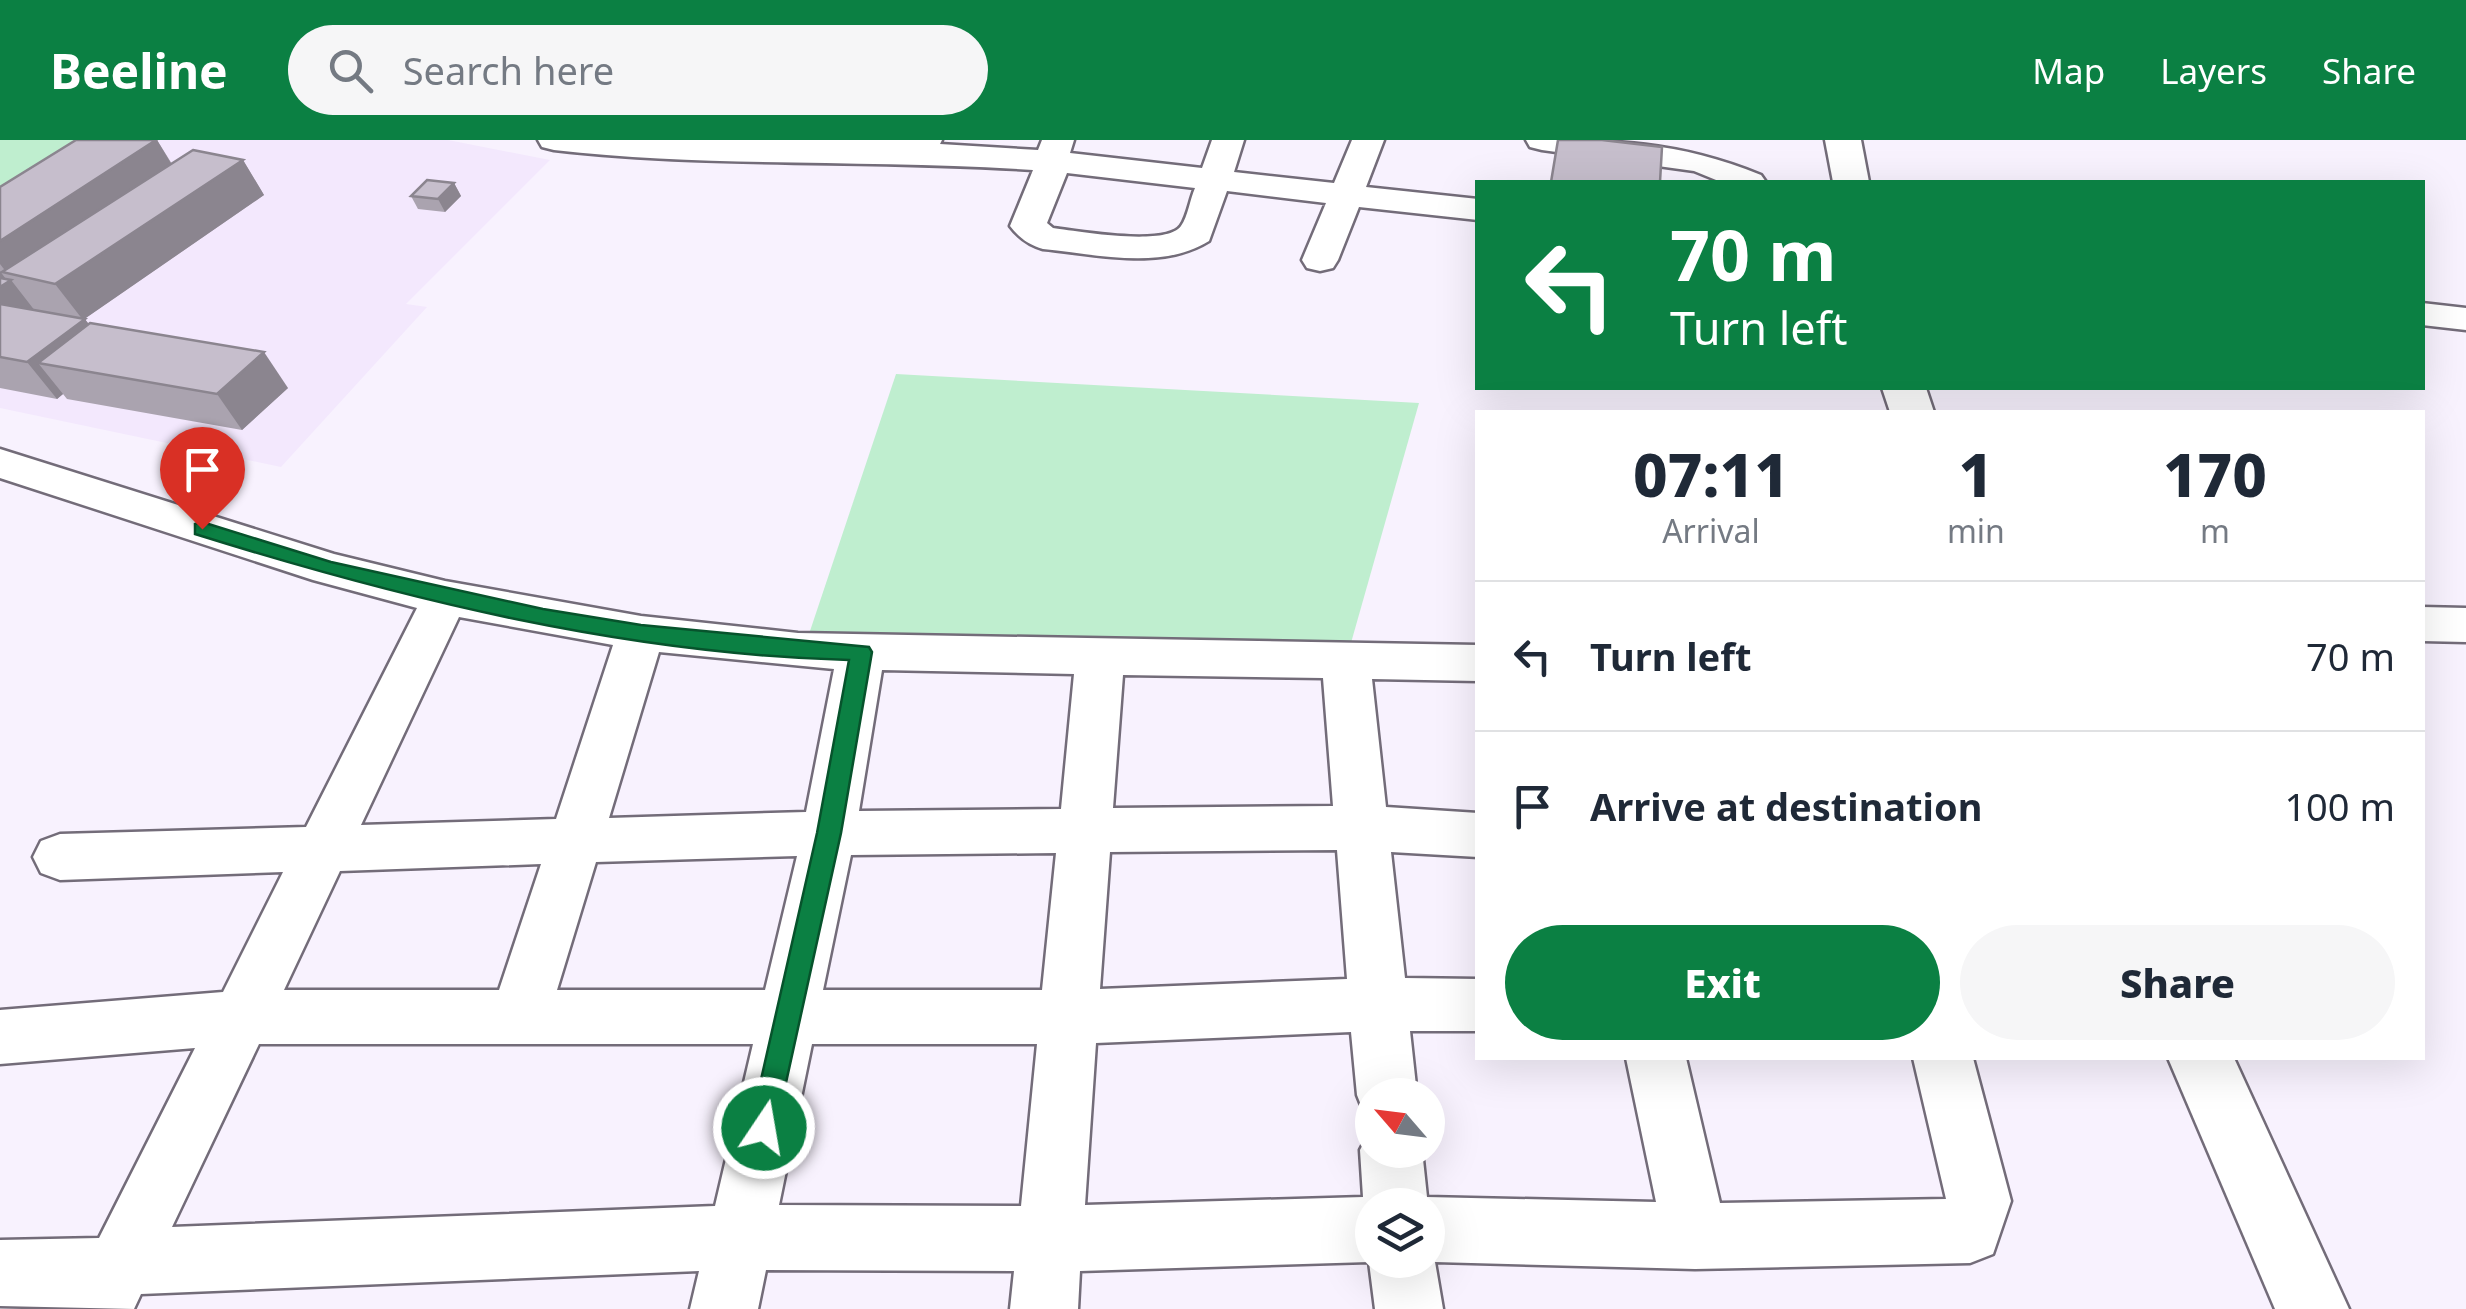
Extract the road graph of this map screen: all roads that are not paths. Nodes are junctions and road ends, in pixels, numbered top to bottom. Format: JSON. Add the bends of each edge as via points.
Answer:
{"nodes":[{"id":1,"x":554,"y":140,"type":"edge"},
{"id":2,"x":1228,"y":140,"type":"edge"},
{"id":3,"x":1368,"y":140,"type":"edge"},
{"id":4,"x":1542,"y":140,"type":"edge"},
{"id":5,"x":1843,"y":140,"type":"edge"},
{"id":6,"x":792,"y":144,"type":"edge"},
{"id":7,"x":922,"y":146,"type":"edge"},
{"id":8,"x":1054,"y":151,"type":"edge"},
{"id":9,"x":1700,"y":151,"type":"edge"},
{"id":10,"x":1746,"y":180,"type":"edge"},
{"id":11,"x":1851,"y":180,"type":"edge"},
{"id":12,"x":1213,"y":183,"type":"junction"},
{"id":13,"x":1346,"y":196,"type":"junction"},
{"id":14,"x":1475,"y":210,"type":"edge"},
{"id":15,"x":1320,"y":260,"type":"dead end"},
{"id":16,"x":2425,"y":314,"type":"edge"},
{"id":17,"x":2466,"y":319,"type":"edge"},
{"id":18,"x":0,"y":463,"type":"edge"},
{"id":19,"x":445,"y":598,"type":"junction"},
{"id":20,"x":2425,"y":624,"type":"edge"},
{"id":21,"x":2466,"y":626,"type":"edge"},
{"id":22,"x":641,"y":633,"type":"junction"},
{"id":23,"x":861,"y":652,"type":"junction"},
{"id":24,"x":1100,"y":654,"type":"junction"},
{"id":25,"x":1346,"y":662,"type":"junction"},
{"id":26,"x":1475,"y":663,"type":"edge"},
{"id":27,"x":1364,"y":828,"type":"junction"},
{"id":28,"x":1088,"y":829,"type":"junction"},
{"id":29,"x":829,"y":833,"type":"junction"},
{"id":30,"x":1475,"y":834,"type":"edge"},
{"id":31,"x":572,"y":842,"type":"junction"},
{"id":32,"x":323,"y":849,"type":"junction"},
{"id":33,"x":60,"y":857,"type":"dead end"},
{"id":34,"x":1380,"y":1004,"type":"junction"},
{"id":35,"x":1475,"y":1004,"type":"edge"},
{"id":36,"x":1070,"y":1017,"type":"junction"},
{"id":37,"x":242,"y":1018,"type":"junction"},
{"id":38,"x":520,"y":1018,"type":"junction"},
{"id":39,"x":787,"y":1018,"type":"junction"},
{"id":40,"x":0,"y":1037,"type":"edge"},
{"id":41,"x":1656,"y":1060,"type":"edge"},
{"id":42,"x":1943,"y":1060,"type":"edge"},
{"id":43,"x":2202,"y":1060,"type":"edge"},
{"id":44,"x":1386,"y":1078,"type":"edge"},
{"id":45,"x":1445,"y":1229,"type":"edge"},
{"id":46,"x":1355,"y":1230,"type":"edge"},
{"id":47,"x":1695,"y":1236,"type":"junction"},
{"id":48,"x":742,"y":1237,"type":"junction"},
{"id":49,"x":1049,"y":1239,"type":"junction"},
{"id":50,"x":0,"y":1273,"type":"edge"},
{"id":51,"x":1405,"y":1278,"type":"edge"},
{"id":52,"x":113,"y":1281,"type":"edge"},
{"id":53,"x":724,"y":1309,"type":"edge"},
{"id":54,"x":1044,"y":1309,"type":"edge"},
{"id":55,"x":1409,"y":1309,"type":"edge"},
{"id":56,"x":2312,"y":1309,"type":"edge"}],
"edges":[{"from":1,"to":6,"type":"street","via":[[652,151]]},
{"from":2,"to":12,"type":"street"},
{"from":3,"to":13,"type":"street"},
{"from":4,"to":9,"type":"street"},
{"from":5,"to":11,"type":"main road"},
{"from":6,"to":7,"type":"street"},
{"from":7,"to":8,"type":"street"},
{"from":8,"to":12,"type":"street"},
{"from":8,"to":12,"type":"street","via":[[1028,226],[1043,238],[1129,248],[1177,244],[1196,233]]},
{"from":9,"to":10,"type":"street"},
{"from":12,"to":13,"type":"street"},
{"from":13,"to":14,"type":"street"},
{"from":13,"to":15,"type":"street"},
{"from":16,"to":17,"type":"street"},
{"from":18,"to":19,"type":"street","via":[[330,569]]},
{"from":19,"to":22,"type":"street"},
{"from":19,"to":32,"type":"street"},
{"from":20,"to":21,"type":"street"},
{"from":22,"to":23,"type":"street"},
{"from":22,"to":31,"type":"street"},
{"from":23,"to":24,"type":"street"},
{"from":23,"to":29,"type":"street"},
{"from":24,"to":25,"type":"street"},
{"from":24,"to":28,"type":"street"},
{"from":25,"to":26,"type":"street"},
{"from":25,"to":27,"type":"street"},
{"from":27,"to":28,"type":"street"},
{"from":27,"to":30,"type":"street"},
{"from":27,"to":34,"type":"street"},
{"from":28,"to":29,"type":"street"},
{"from":28,"to":36,"type":"street"},
{"from":29,"to":31,"type":"street"},
{"from":29,"to":39,"type":"street"},
{"from":31,"to":32,"type":"street"},
{"from":31,"to":38,"type":"street"},
{"from":32,"to":33,"type":"street"},
{"from":32,"to":37,"type":"street"},
{"from":34,"to":35,"type":"street"},
{"from":34,"to":36,"type":"street"},
{"from":34,"to":44,"type":"street"},
{"from":36,"to":39,"type":"street"},
{"from":36,"to":49,"type":"street"},
{"from":37,"to":38,"type":"street"},
{"from":37,"to":40,"type":"street"},
{"from":37,"to":52,"type":"street"},
{"from":38,"to":39,"type":"street"},
{"from":39,"to":48,"type":"street"},
{"from":41,"to":47,"type":"street"},
{"from":42,"to":47,"type":"street","via":[[1978,1201],[1970,1231]]},
{"from":43,"to":56,"type":"main road"},
{"from":45,"to":47,"type":"street"},
{"from":46,"to":49,"type":"street"},
{"from":48,"to":49,"type":"street"},
{"from":48,"to":52,"type":"street"},
{"from":48,"to":53,"type":"street"},
{"from":49,"to":54,"type":"street"},
{"from":50,"to":52,"type":"street"},
{"from":51,"to":55,"type":"street"}]}
